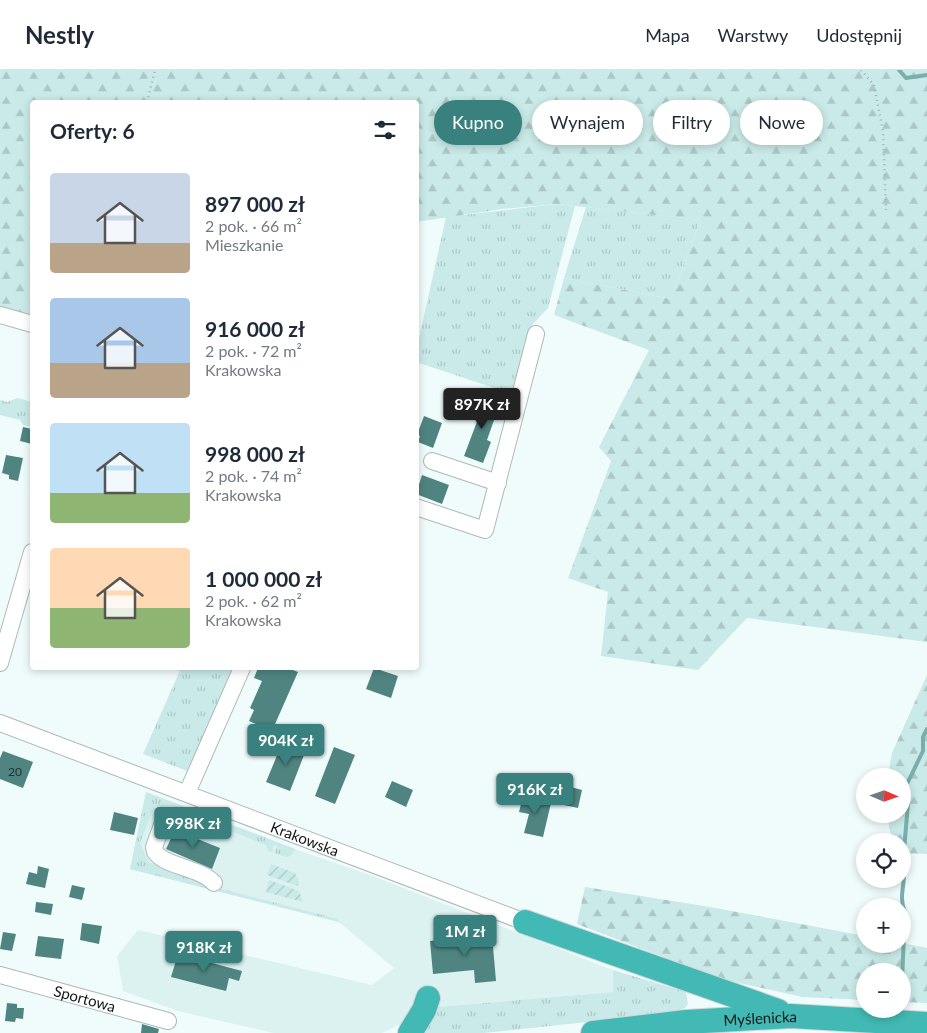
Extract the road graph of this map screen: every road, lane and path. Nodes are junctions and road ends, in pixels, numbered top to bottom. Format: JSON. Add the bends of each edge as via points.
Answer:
{"nodes":[{"id":1,"x":154,"y":70,"type":"edge"},
{"id":2,"x":861,"y":70,"type":"edge"},
{"id":3,"x":147,"y":100,"type":"edge"},
{"id":4,"x":886,"y":210,"type":"dead end"},
{"id":5,"x":0,"y":315,"type":"edge"},
{"id":6,"x":30,"y":323,"type":"edge"},
{"id":7,"x":536,"y":334,"type":"dead end"},
{"id":8,"x":432,"y":461,"type":"dead end"},
{"id":9,"x":498,"y":483,"type":"junction"},
{"id":10,"x":419,"y":508,"type":"edge"},
{"id":11,"x":30,"y":559,"type":"edge"},
{"id":12,"x":0,"y":663,"type":"edge"},
{"id":13,"x":241,"y":670,"type":"edge"},
{"id":14,"x":0,"y":723,"type":"edge"},
{"id":15,"x":187,"y":793,"type":"junction"},
{"id":16,"x":174,"y":820,"type":"dead end"},
{"id":17,"x":214,"y":883,"type":"dead end"},
{"id":18,"x":525,"y":922,"type":"joint"},
{"id":19,"x":0,"y":975,"type":"edge"},
{"id":20,"x":692,"y":981,"type":"junction"},
{"id":21,"x":428,"y":998,"type":"dead end"},
{"id":22,"x":791,"y":1016,"type":"junction"},
{"id":23,"x":168,"y":1021,"type":"dead end"},
{"id":24,"x":686,"y":1022,"type":"junction"},
{"id":25,"x":927,"y":1024,"type":"edge"},
{"id":26,"x":410,"y":1033,"type":"edge"},
{"id":27,"x":593,"y":1033,"type":"edge"}],
"edges":[{"from":1,"to":3,"type":"path"},
{"from":2,"to":4,"type":"path","via":[[874,85],[883,131]]},
{"from":5,"to":6,"type":"street"},
{"from":7,"to":9,"type":"street"},
{"from":8,"to":9,"type":"street"},
{"from":9,"to":10,"type":"street","via":[[485,530]]},
{"from":11,"to":12,"type":"street"},
{"from":13,"to":15,"type":"street"},
{"from":14,"to":15,"type":"street","name":"Krakowska"},
{"from":15,"to":18,"type":"street","name":"Krakowska"},
{"from":16,"to":17,"type":"street","via":[[162,825],[155,852],[162,858],[204,874]]},
{"from":18,"to":20,"type":"highway"},
{"from":19,"to":23,"type":"street","name":"Sportowa"},
{"from":20,"to":22,"type":"highway"},
{"from":20,"to":24,"type":"highway","via":[[701,998]]},
{"from":21,"to":26,"type":"highway"},
{"from":22,"to":24,"type":"highway","name":"Myślenicka"},
{"from":22,"to":25,"type":"highway","name":"Myślenicka"},
{"from":24,"to":27,"type":"highway","name":"Myślenicka"}]}
